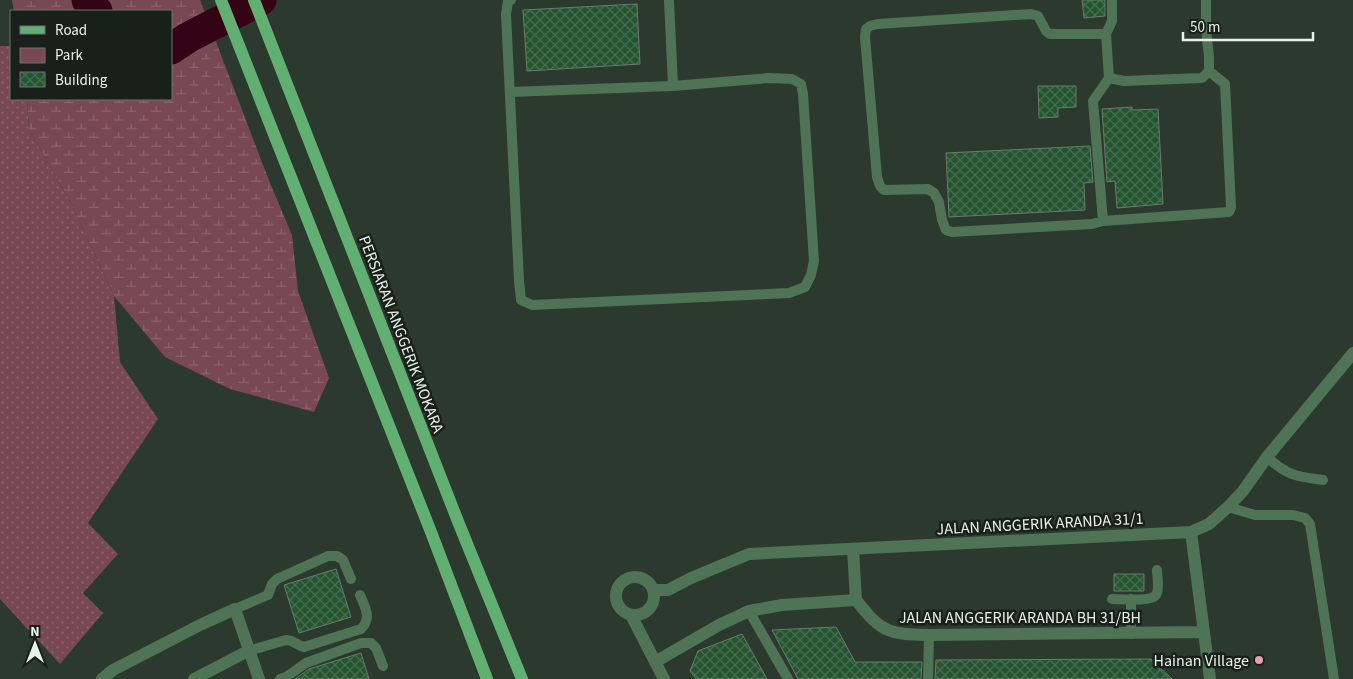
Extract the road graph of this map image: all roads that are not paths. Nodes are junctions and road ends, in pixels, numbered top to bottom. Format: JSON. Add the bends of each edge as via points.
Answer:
{"nodes":[{"id":1,"x":254,"y":0,"type":"edge"},
{"id":2,"x":511,"y":0,"type":"edge"},
{"id":3,"x":669,"y":0,"type":"edge"},
{"id":4,"x":1112,"y":0,"type":"edge"},
{"id":5,"x":1206,"y":0,"type":"edge"},
{"id":6,"x":221,"y":1,"type":"edge"},
{"id":7,"x":1106,"y":34,"type":"junction"},
{"id":8,"x":1209,"y":71,"type":"junction"},
{"id":9,"x":1109,"y":78,"type":"junction"},
{"id":10,"x":672,"y":86,"type":"junction"},
{"id":11,"x":510,"y":92,"type":"junction"},
{"id":12,"x":1103,"y":221,"type":"junction"},
{"id":13,"x":1353,"y":353,"type":"edge"},
{"id":14,"x":1267,"y":458,"type":"junction"},
{"id":15,"x":1323,"y":480,"type":"dead end"},
{"id":16,"x":1228,"y":507,"type":"junction"},
{"id":17,"x":1191,"y":532,"type":"junction"},
{"id":18,"x":853,"y":549,"type":"junction"},
{"id":19,"x":1157,"y":570,"type":"dead end"},
{"id":20,"x":351,"y":579,"type":"dead end"},
{"id":21,"x":654,"y":590,"type":"junction"},
{"id":22,"x":360,"y":595,"type":"dead end"},
{"id":23,"x":1112,"y":599,"type":"dead end"},
{"id":24,"x":1130,"y":599,"type":"junction"},
{"id":25,"x":856,"y":600,"type":"junction"},
{"id":26,"x":235,"y":609,"type":"junction"},
{"id":27,"x":749,"y":611,"type":"junction"},
{"id":28,"x":631,"y":615,"type":"junction"},
{"id":29,"x":1203,"y":632,"type":"junction"},
{"id":30,"x":1131,"y":634,"type":"junction"},
{"id":31,"x":929,"y":635,"type":"junction"},
{"id":32,"x":248,"y":651,"type":"junction"},
{"id":33,"x":655,"y":662,"type":"junction"},
{"id":34,"x":383,"y":666,"type":"dead end"},
{"id":35,"x":102,"y":679,"type":"edge"},
{"id":36,"x":194,"y":679,"type":"edge"},
{"id":37,"x":258,"y":679,"type":"edge"},
{"id":38,"x":280,"y":679,"type":"edge"},
{"id":39,"x":487,"y":679,"type":"edge"},
{"id":40,"x":522,"y":679,"type":"edge"},
{"id":41,"x":664,"y":679,"type":"edge"},
{"id":42,"x":788,"y":679,"type":"edge"},
{"id":43,"x":928,"y":679,"type":"edge"},
{"id":44,"x":1210,"y":679,"type":"edge"},
{"id":45,"x":1334,"y":679,"type":"edge"}],
"edges":[{"from":1,"to":40,"type":"main road","name":"PERSIARAN ANGGERIK MOKARA"},
{"from":2,"to":11,"type":"lane","via":[[506,6]]},
{"from":3,"to":10,"type":"lane"},
{"from":4,"to":7,"type":"lane","via":[[1112,21]]},
{"from":5,"to":8,"type":"lane"},
{"from":6,"to":39,"type":"main road"},
{"from":7,"to":9,"type":"lane"},
{"from":7,"to":12,"type":"lane","via":[[1050,34],[1038,16],[1031,14],[878,24],[866,29],[865,37],[877,177],[884,190],[928,189],[939,202],[946,230],[952,232]]},
{"from":8,"to":9,"type":"lane","via":[[1202,78],[1124,81]]},
{"from":8,"to":12,"type":"lane","via":[[1225,84],[1232,207],[1229,212]]},
{"from":9,"to":12,"type":"lane","via":[[1093,101]]},
{"from":10,"to":11,"type":"lane"},
{"from":10,"to":11,"type":"lane","via":[[768,78],[792,79],[801,84],[814,261],[805,287],[788,293],[532,305],[521,300]]},
{"from":13,"to":14,"type":"street","name":"JALAN ANGGERIK ARANDA 31/1"},
{"from":14,"to":15,"type":"lane","via":[[1291,474]]},
{"from":14,"to":16,"type":"street","name":"JALAN ANGGERIK ARANDA 31/1"},
{"from":16,"to":17,"type":"street","name":"JALAN ANGGERIK ARANDA 31/1","via":[[1209,524]]},
{"from":16,"to":45,"type":"lane","via":[[1255,515],[1293,515],[1305,518],[1310,524]]},
{"from":17,"to":18,"type":"street","name":"JALAN ANGGERIK ARANDA 31/1"},
{"from":17,"to":29,"type":"street"},
{"from":18,"to":21,"type":"street","name":"JALAN ANGGERIK ARANDA 31/1","via":[[749,554],[668,590]]},
{"from":18,"to":25,"type":"street"},
{"from":19,"to":24,"type":"lane","via":[[1156,595]]},
{"from":20,"to":26,"type":"lane","via":[[343,560],[338,556],[328,556],[276,579],[268,595]]},
{"from":21,"to":28,"type":"street","via":[[653,604],[649,609]]},
{"from":21,"to":28,"type":"street","via":[[640,577],[628,578],[618,585],[616,604]]},
{"from":22,"to":32,"type":"lane","via":[[368,618],[361,628],[304,647],[286,640]]},
{"from":23,"to":24,"type":"lane"},
{"from":24,"to":30,"type":"lane"},
{"from":25,"to":27,"type":"street","via":[[782,605]]},
{"from":25,"to":31,"type":"street","name":"JALAN ANGGERIK ARANDA BH 31/BH","via":[[869,616],[892,633]]},
{"from":26,"to":32,"type":"street"},
{"from":26,"to":35,"type":"street","via":[[200,624]]},
{"from":27,"to":33,"type":"street"},
{"from":27,"to":42,"type":"lane"},
{"from":28,"to":33,"type":"street"},
{"from":29,"to":30,"type":"street","name":"JALAN ANGGERIK ARANDA BH 31/BH"},
{"from":29,"to":44,"type":"street"},
{"from":30,"to":31,"type":"street","name":"JALAN ANGGERIK ARANDA BH 31/BH"},
{"from":31,"to":43,"type":"lane"},
{"from":32,"to":36,"type":"street"},
{"from":32,"to":37,"type":"street"},
{"from":33,"to":41,"type":"street"},
{"from":34,"to":38,"type":"lane","via":[[376,648],[371,643],[361,643],[306,663]]}]}
